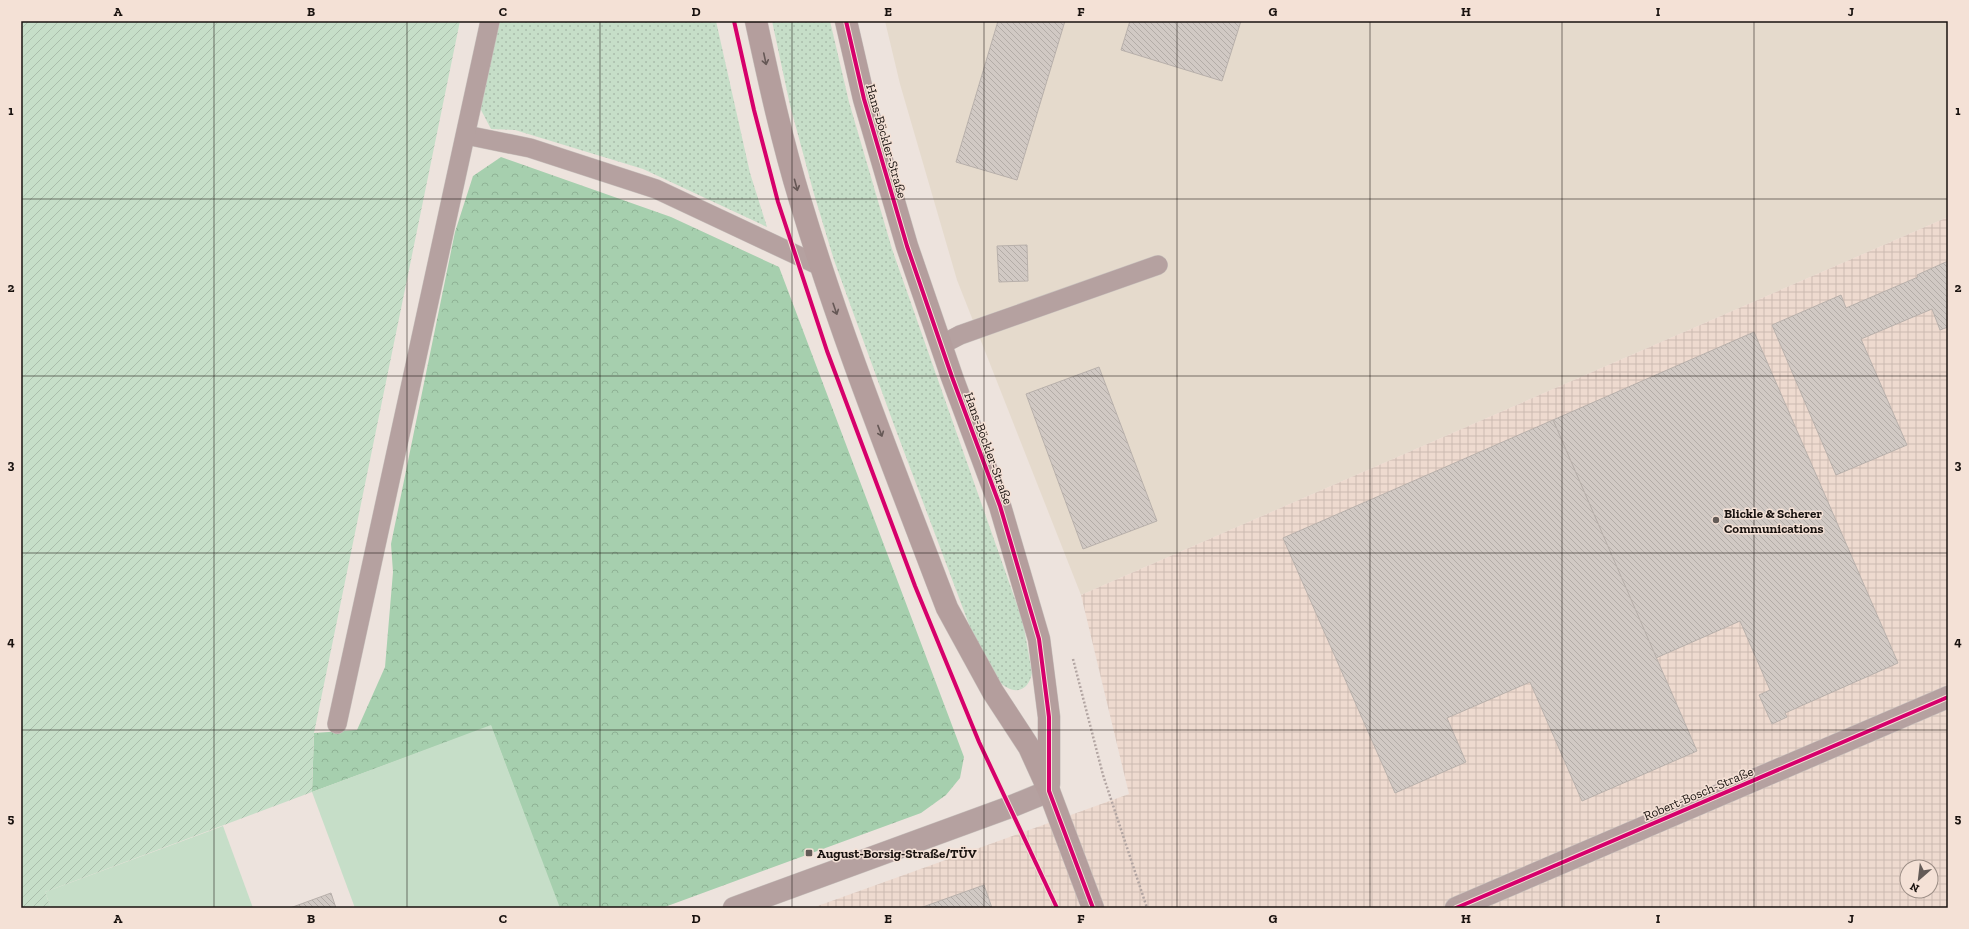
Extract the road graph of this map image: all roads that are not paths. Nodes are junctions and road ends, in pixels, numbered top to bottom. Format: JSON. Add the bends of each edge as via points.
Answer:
{"nodes":[{"id":1,"x":490,"y":21,"type":"edge"},
{"id":2,"x":756,"y":21,"type":"edge"},
{"id":3,"x":846,"y":21,"type":"edge"},
{"id":4,"x":466,"y":135,"type":"junction"},
{"id":5,"x":1158,"y":265,"type":"dead end"},
{"id":6,"x":820,"y":266,"type":"junction"},
{"id":7,"x":941,"y":345,"type":"junction"},
{"id":8,"x":1948,"y":697,"type":"edge"},
{"id":9,"x":337,"y":724,"type":"dead end"},
{"id":10,"x":1049,"y":791,"type":"junction"},
{"id":11,"x":734,"y":908,"type":"edge"},
{"id":12,"x":1093,"y":908,"type":"edge"},
{"id":13,"x":1456,"y":908,"type":"edge"}],
"edges":[{"from":1,"to":4,"type":"lane"},
{"from":2,"to":6,"type":"main road","name":"Hans-Böckler-Straße","one_way":true,"via":[[776,110]]},
{"from":3,"to":7,"type":"main road","name":"Hans-Böckler-Straße","via":[[883,165]]},
{"from":4,"to":6,"type":"lane","via":[[530,148],[656,188]]},
{"from":4,"to":9,"type":"lane"},
{"from":5,"to":7,"type":"lane","via":[[960,335]]},
{"from":6,"to":10,"type":"main road","name":"Hans-Böckler-Straße","one_way":true,"via":[[947,608],[994,692],[1029,747]]},
{"from":7,"to":10,"type":"main road","name":"Hans-Böckler-Straße","via":[[1000,506],[1039,640],[1049,717]]},
{"from":8,"to":13,"type":"street","name":"Robert-Bosch-Straße"},
{"from":10,"to":11,"type":"street","via":[[1010,808]]},
{"from":10,"to":12,"type":"main road","name":"Hans-Böckler-Straße"}]}
